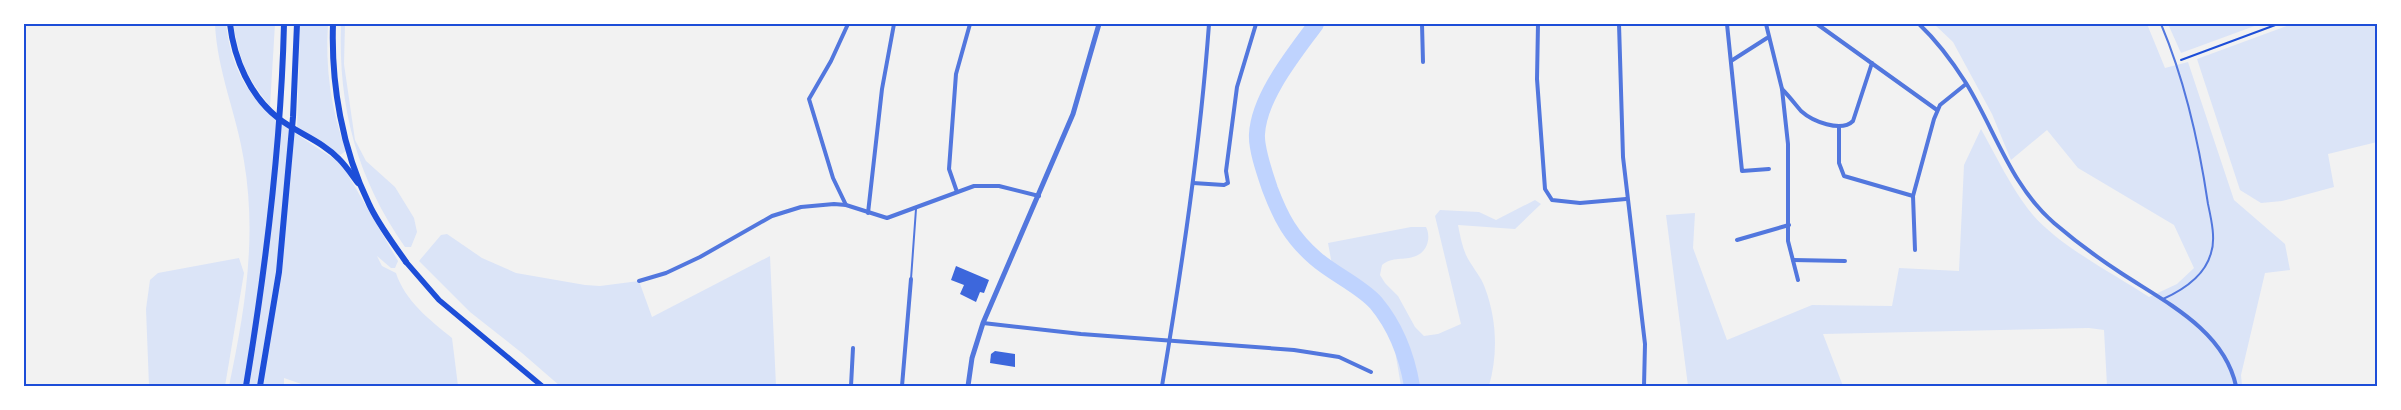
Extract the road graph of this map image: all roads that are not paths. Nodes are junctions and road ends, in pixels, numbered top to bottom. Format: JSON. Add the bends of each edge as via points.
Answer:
{"nodes":[{"id":1,"x":230,"y":24,"type":"edge"},
{"id":2,"x":284,"y":24,"type":"edge"},
{"id":3,"x":297,"y":24,"type":"edge"},
{"id":4,"x":334,"y":24,"type":"edge"},
{"id":5,"x":848,"y":24,"type":"edge"},
{"id":6,"x":894,"y":24,"type":"edge"},
{"id":7,"x":970,"y":24,"type":"edge"},
{"id":8,"x":1099,"y":24,"type":"edge"},
{"id":9,"x":1209,"y":24,"type":"edge"},
{"id":10,"x":1256,"y":24,"type":"edge"},
{"id":11,"x":1422,"y":24,"type":"edge"},
{"id":12,"x":1538,"y":24,"type":"edge"},
{"id":13,"x":1619,"y":24,"type":"edge"},
{"id":14,"x":1727,"y":24,"type":"edge"},
{"id":15,"x":1766,"y":24,"type":"edge"},
{"id":16,"x":1817,"y":24,"type":"edge"},
{"id":17,"x":1918,"y":24,"type":"edge"},
{"id":18,"x":2161,"y":24,"type":"edge"},
{"id":19,"x":1767,"y":38,"type":"junction"},
{"id":20,"x":1731,"y":61,"type":"junction"},
{"id":21,"x":1423,"y":62,"type":"dead end"},
{"id":22,"x":1872,"y":63,"type":"junction"},
{"id":23,"x":1966,"y":84,"type":"junction"},
{"id":24,"x":1782,"y":89,"type":"junction"},
{"id":25,"x":1937,"y":110,"type":"junction"},
{"id":26,"x":1839,"y":126,"type":"junction"},
{"id":27,"x":1769,"y":169,"type":"dead end"},
{"id":28,"x":1193,"y":183,"type":"junction"},
{"id":29,"x":362,"y":188,"type":"junction"},
{"id":30,"x":957,"y":192,"type":"junction"},
{"id":31,"x":1039,"y":196,"type":"junction"},
{"id":32,"x":1913,"y":196,"type":"junction"},
{"id":33,"x":1626,"y":199,"type":"junction"},
{"id":34,"x":846,"y":205,"type":"junction"},
{"id":35,"x":916,"y":209,"type":"junction"},
{"id":36,"x":868,"y":213,"type":"junction"},
{"id":37,"x":1789,"y":225,"type":"junction"},
{"id":38,"x":1737,"y":240,"type":"dead end"},
{"id":39,"x":1915,"y":250,"type":"dead end"},
{"id":40,"x":1793,"y":260,"type":"junction"},
{"id":41,"x":1845,"y":261,"type":"dead end"},
{"id":42,"x":406,"y":262,"type":"joint"},
{"id":43,"x":912,"y":279,"type":"joint"},
{"id":44,"x":639,"y":280,"type":"dead end"},
{"id":45,"x":1798,"y":280,"type":"dead end"},
{"id":46,"x":2162,"y":300,"type":"junction"},
{"id":47,"x":983,"y":323,"type":"junction"},
{"id":48,"x":1170,"y":341,"type":"junction"},
{"id":49,"x":853,"y":348,"type":"dead end"},
{"id":50,"x":1371,"y":372,"type":"dead end"},
{"id":51,"x":246,"y":386,"type":"edge"},
{"id":52,"x":260,"y":386,"type":"edge"},
{"id":53,"x":542,"y":386,"type":"edge"},
{"id":54,"x":851,"y":386,"type":"edge"},
{"id":55,"x":902,"y":386,"type":"edge"},
{"id":56,"x":968,"y":386,"type":"edge"},
{"id":57,"x":1162,"y":386,"type":"edge"},
{"id":58,"x":1644,"y":386,"type":"edge"},
{"id":59,"x":2236,"y":386,"type":"edge"}],
"edges":[{"from":1,"to":29,"type":"highway","via":[[238,62],[265,106],[339,158]]},
{"from":2,"to":51,"type":"highway","via":[[276,167],[264,278]]},
{"from":3,"to":52,"type":"highway","via":[[279,272]]},
{"from":4,"to":29,"type":"highway","via":[[332,48],[336,93],[343,130]]},
{"from":5,"to":34,"type":"street","via":[[809,99],[833,178]]},
{"from":6,"to":36,"type":"street","via":[[882,89]]},
{"from":7,"to":30,"type":"street","via":[[956,74],[949,170]]},
{"from":8,"to":31,"type":"street","via":[[1073,114]]},
{"from":9,"to":28,"type":"street","via":[[1203,109]]},
{"from":10,"to":28,"type":"street","via":[[1237,87],[1226,171],[1228,184]]},
{"from":11,"to":21,"type":"street"},
{"from":12,"to":33,"type":"street","via":[[1537,79],[1545,189],[1552,200],[1562,203]]},
{"from":13,"to":33,"type":"street"},
{"from":14,"to":20,"type":"street"},
{"from":15,"to":19,"type":"street"},
{"from":16,"to":22,"type":"street"},
{"from":17,"to":23,"type":"street","via":[[1942,49]]},
{"from":18,"to":46,"type":"lane","via":[[2177,62],[2212,226],[2212,253],[2201,272],[2187,286]]},
{"from":19,"to":20,"type":"street"},
{"from":19,"to":24,"type":"street"},
{"from":20,"to":27,"type":"street","via":[[1742,171]]},
{"from":22,"to":25,"type":"street"},
{"from":22,"to":26,"type":"street","via":[[1853,121],[1847,126]]},
{"from":23,"to":25,"type":"street"},
{"from":23,"to":46,"type":"street","via":[[2010,168],[2040,211],[2081,245]]},
{"from":24,"to":26,"type":"street","via":[[1806,114]]},
{"from":24,"to":37,"type":"street","via":[[1788,144]]},
{"from":25,"to":32,"type":"street"},
{"from":26,"to":32,"type":"street","via":[[1839,163],[1844,176]]},
{"from":28,"to":48,"type":"street"},
{"from":29,"to":42,"type":"highway","via":[[369,206]]},
{"from":30,"to":31,"type":"street","via":[[988,185]]},
{"from":30,"to":35,"type":"street"},
{"from":31,"to":47,"type":"street"},
{"from":32,"to":39,"type":"street"},
{"from":33,"to":58,"type":"street","via":[[1645,344]]},
{"from":34,"to":36,"type":"street"},
{"from":34,"to":44,"type":"street","via":[[820,205],[784,211],[688,263]]},
{"from":35,"to":36,"type":"street","via":[[887,218]]},
{"from":35,"to":43,"type":"lane"},
{"from":37,"to":38,"type":"street"},
{"from":37,"to":40,"type":"street","via":[[1788,241]]},
{"from":40,"to":41,"type":"street"},
{"from":40,"to":45,"type":"street"},
{"from":42,"to":53,"type":"main road","via":[[439,300]]},
{"from":43,"to":55,"type":"street"},
{"from":46,"to":59,"type":"street","via":[[2202,329],[2214,342],[2234,374]]},
{"from":47,"to":48,"type":"street"},
{"from":47,"to":56,"type":"street","via":[[972,358]]},
{"from":48,"to":50,"type":"street","via":[[1333,356]]},
{"from":48,"to":57,"type":"street"},
{"from":49,"to":54,"type":"street"}]}
